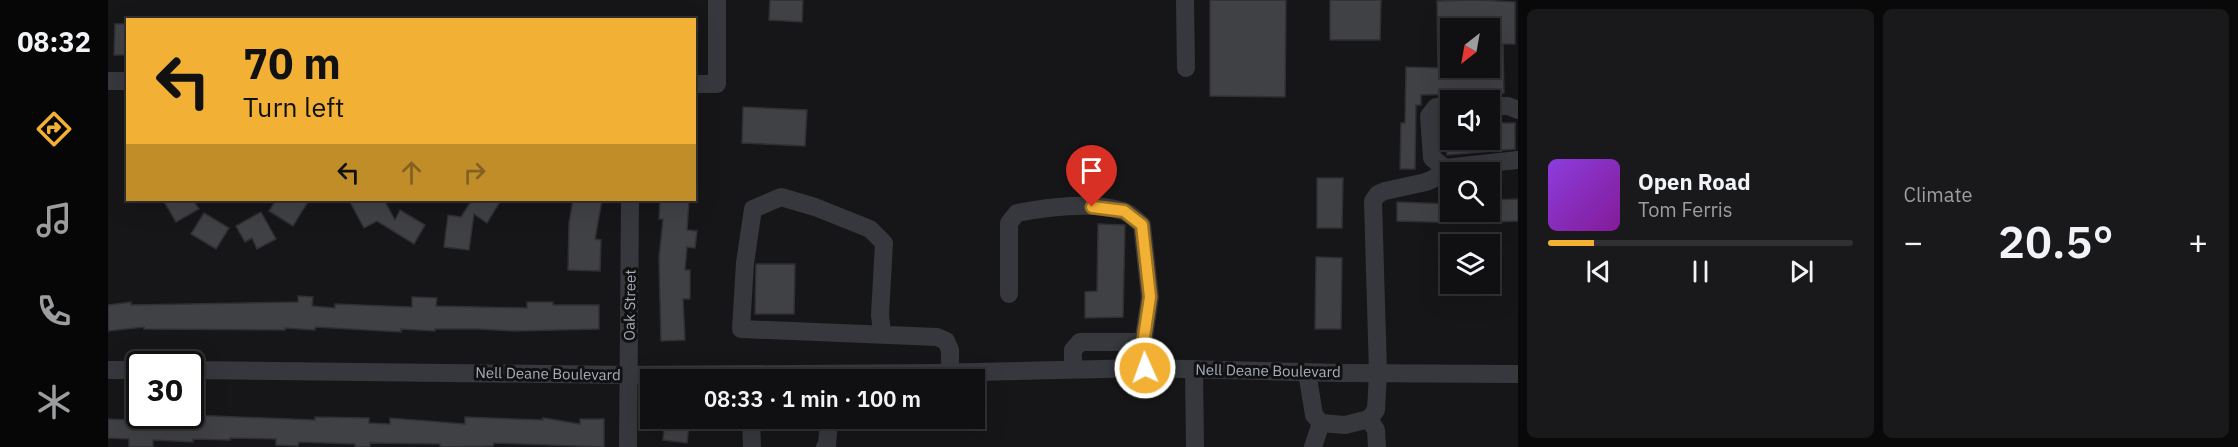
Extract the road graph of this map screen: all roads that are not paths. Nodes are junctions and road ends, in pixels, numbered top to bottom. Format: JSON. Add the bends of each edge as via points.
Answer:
{"nodes":[{"id":1,"x":717,"y":0,"type":"edge"},
{"id":2,"x":1185,"y":0,"type":"edge"},
{"id":3,"x":1186,"y":68,"type":"dead end"},
{"id":4,"x":108,"y":81,"type":"edge"},
{"id":5,"x":126,"y":81,"type":"edge"},
{"id":6,"x":696,"y":84,"type":"edge"},
{"id":7,"x":1500,"y":106,"type":"edge"},
{"id":8,"x":1440,"y":107,"type":"edge"},
{"id":9,"x":1518,"y":110,"type":"edge"},
{"id":10,"x":1518,"y":160,"type":"edge"},
{"id":11,"x":1500,"y":162,"type":"edge"},
{"id":12,"x":1440,"y":164,"type":"edge"},
{"id":13,"x":1440,"y":173,"type":"edge"},
{"id":14,"x":630,"y":201,"type":"edge"},
{"id":15,"x":1009,"y":294,"type":"dead end"},
{"id":16,"x":882,"y":333,"type":"junction"},
{"id":17,"x":1143,"y":344,"type":"junction"},
{"id":18,"x":1150,"y":368,"type":"junction"},
{"id":19,"x":950,"y":369,"type":"edge"},
{"id":20,"x":1073,"y":369,"type":"junction"},
{"id":21,"x":1194,"y":369,"type":"junction"},
{"id":22,"x":108,"y":370,"type":"edge"},
{"id":23,"x":126,"y":370,"type":"edge"},
{"id":24,"x":204,"y":370,"type":"edge"},
{"id":25,"x":985,"y":372,"type":"edge"},
{"id":26,"x":1307,"y":372,"type":"junction"},
{"id":27,"x":1377,"y":373,"type":"junction"},
{"id":28,"x":1518,"y":374,"type":"edge"},
{"id":29,"x":629,"y":375,"type":"junction"},
{"id":30,"x":640,"y":375,"type":"edge"},
{"id":31,"x":1369,"y":419,"type":"junction"},
{"id":32,"x":1321,"y":423,"type":"junction"},
{"id":33,"x":751,"y":429,"type":"edge"},
{"id":34,"x":828,"y":429,"type":"edge"},
{"id":35,"x":628,"y":447,"type":"edge"},
{"id":36,"x":752,"y":447,"type":"edge"},
{"id":37,"x":825,"y":447,"type":"edge"},
{"id":38,"x":1194,"y":447,"type":"edge"},
{"id":39,"x":1313,"y":447,"type":"edge"},
{"id":40,"x":1377,"y":447,"type":"edge"}],
"edges":[{"from":1,"to":6,"type":"street","via":[[717,84]]},
{"from":2,"to":3,"type":"street"},
{"from":4,"to":5,"type":"street"},
{"from":7,"to":9,"type":"street"},
{"from":8,"to":12,"type":"street","via":[[1429,116],[1432,158]]},
{"from":10,"to":11,"type":"street"},
{"from":13,"to":27,"type":"street","via":[[1435,178],[1385,191],[1372,201]]},
{"from":14,"to":29,"type":"street","name":"Oak Street"},
{"from":15,"to":17,"type":"street","via":[[1009,223],[1017,213],[1092,207],[1124,211],[1142,225],[1146,252],[1150,297]]},
{"from":16,"to":16,"type":"street","via":[[741,328],[753,209],[781,197],[870,229],[884,243]]},
{"from":16,"to":19,"type":"street","via":[[946,341]]},
{"from":17,"to":18,"type":"street","via":[[1150,356]]},
{"from":17,"to":20,"type":"street","via":[[1080,342],[1073,350]]},
{"from":18,"to":20,"type":"street","name":"Nell Deane Boulevard"},
{"from":18,"to":21,"type":"street","name":"Nell Deane Boulevard"},
{"from":20,"to":25,"type":"street","name":"Nell Deane Boulevard"},
{"from":21,"to":26,"type":"street","name":"Nell Deane Boulevard"},
{"from":21,"to":38,"type":"street"},
{"from":22,"to":23,"type":"street"},
{"from":24,"to":29,"type":"street","name":"Nell Deane Boulevard"},
{"from":26,"to":27,"type":"street","name":"Nell Deane Boulevard"},
{"from":26,"to":32,"type":"street","via":[[1314,415]]},
{"from":27,"to":28,"type":"street","name":"Nell Deane Boulevard"},
{"from":27,"to":31,"type":"street","via":[[1376,410]]},
{"from":29,"to":30,"type":"street","name":"Nell Deane Boulevard"},
{"from":29,"to":35,"type":"street","name":"Oak Street"},
{"from":31,"to":32,"type":"street","via":[[1345,425]]},
{"from":31,"to":40,"type":"street","via":[[1376,430]]},
{"from":32,"to":39,"type":"street"},
{"from":33,"to":36,"type":"street"},
{"from":34,"to":37,"type":"street"}]}
